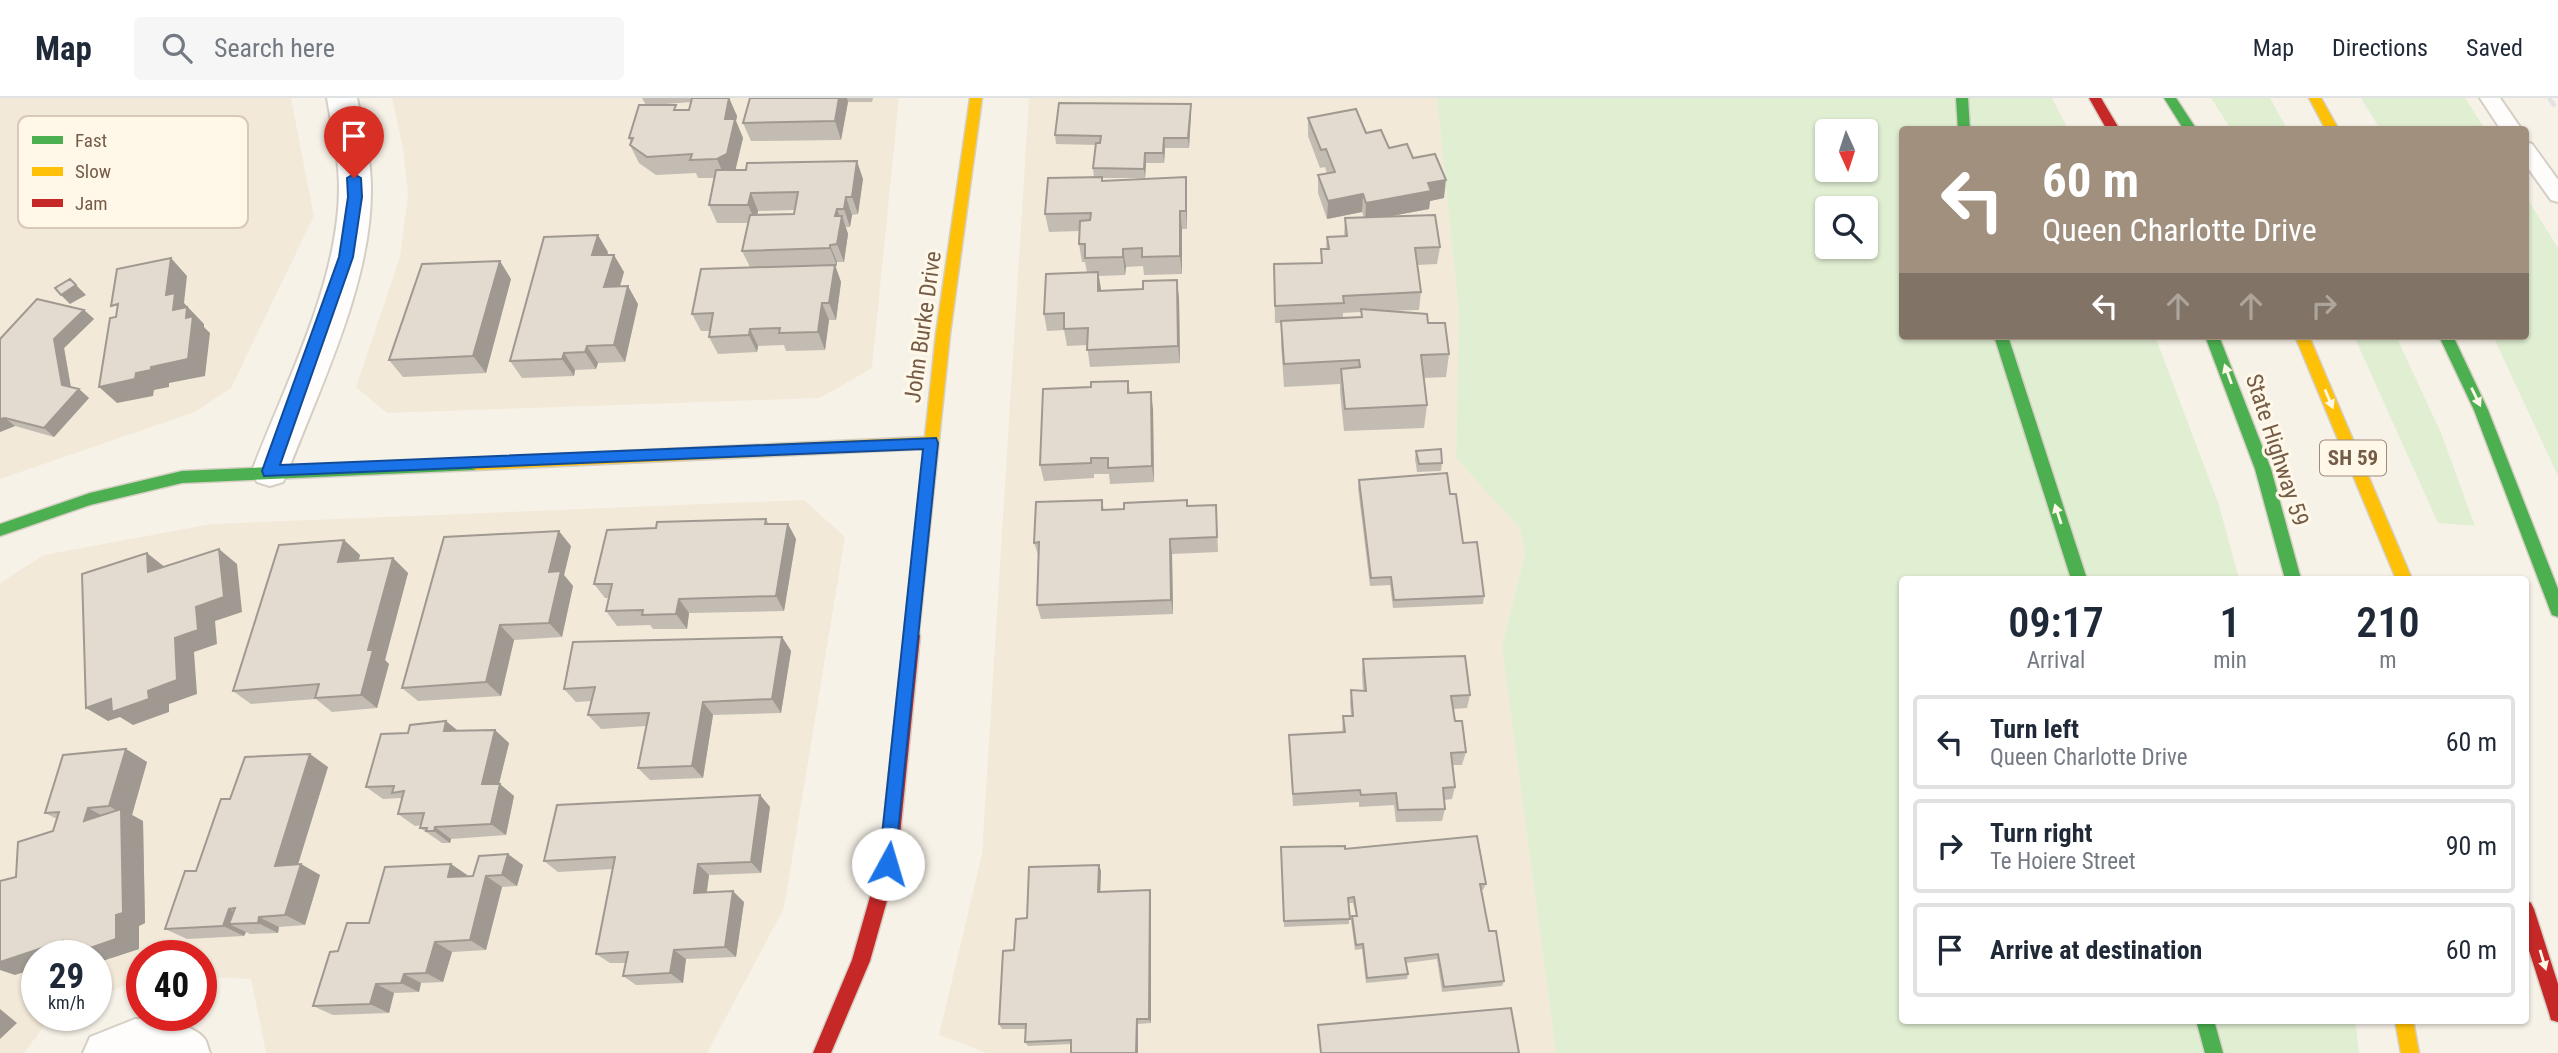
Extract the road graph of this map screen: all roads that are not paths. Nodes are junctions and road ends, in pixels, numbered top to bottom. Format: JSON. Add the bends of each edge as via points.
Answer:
{"nodes":[{"id":1,"x":342,"y":98,"type":"edge"},
{"id":2,"x":976,"y":98,"type":"edge"},
{"id":3,"x":1962,"y":98,"type":"edge"},
{"id":4,"x":2095,"y":98,"type":"edge"},
{"id":5,"x":2170,"y":98,"type":"edge"},
{"id":6,"x":2315,"y":98,"type":"edge"},
{"id":7,"x":2490,"y":98,"type":"edge"},
{"id":8,"x":1964,"y":126,"type":"edge"},
{"id":9,"x":2111,"y":126,"type":"edge"},
{"id":10,"x":2188,"y":126,"type":"edge"},
{"id":11,"x":2331,"y":126,"type":"edge"},
{"id":12,"x":2509,"y":126,"type":"edge"},
{"id":13,"x":2529,"y":155,"type":"edge"},
{"id":14,"x":2558,"y":195,"type":"edge"},
{"id":15,"x":2002,"y":340,"type":"edge"},
{"id":16,"x":2214,"y":340,"type":"edge"},
{"id":17,"x":2304,"y":340,"type":"edge"},
{"id":18,"x":2448,"y":340,"type":"edge"},
{"id":19,"x":931,"y":443,"type":"junction"},
{"id":20,"x":270,"y":471,"type":"junction"},
{"id":21,"x":0,"y":530,"type":"edge"},
{"id":22,"x":2078,"y":576,"type":"edge"},
{"id":23,"x":2292,"y":576,"type":"edge"},
{"id":24,"x":2403,"y":576,"type":"edge"},
{"id":25,"x":2558,"y":610,"type":"edge"},
{"id":26,"x":2529,"y":922,"type":"edge"},
{"id":27,"x":2558,"y":1013,"type":"edge"},
{"id":28,"x":2207,"y":1024,"type":"edge"},
{"id":29,"x":2405,"y":1024,"type":"edge"},
{"id":30,"x":106,"y":1053,"type":"edge"},
{"id":31,"x":187,"y":1053,"type":"edge"},
{"id":32,"x":822,"y":1053,"type":"edge"},
{"id":33,"x":2214,"y":1053,"type":"edge"},
{"id":34,"x":2410,"y":1053,"type":"edge"}],
"edges":[{"from":1,"to":20,"type":"street","via":[[355,197],[346,257]]},
{"from":2,"to":19,"type":"street","name":"John Burke Drive"},
{"from":3,"to":8,"type":"street"},
{"from":4,"to":9,"type":"street"},
{"from":5,"to":10,"type":"street"},
{"from":6,"to":11,"type":"street"},
{"from":7,"to":12,"type":"lane"},
{"from":13,"to":14,"type":"lane"},
{"from":22,"to":15,"type":"street","one_way":true},
{"from":23,"to":16,"type":"street","name":"State Highway 59","one_way":true,"via":[[2263,469]]},
{"from":17,"to":24,"type":"street","number":"SH 59","one_way":true},
{"from":18,"to":25,"type":"street","one_way":true,"via":[[2482,410]]},
{"from":19,"to":20,"type":"street"},
{"from":19,"to":32,"type":"street","name":"John Burke Drive","via":[[888,864],[875,925]]},
{"from":20,"to":21,"type":"street","via":[[182,477],[126,487],[59,506]]},
{"from":26,"to":27,"type":"street","one_way":true},
{"from":28,"to":33,"type":"street"},
{"from":29,"to":34,"type":"street"},
{"from":30,"to":31,"type":"street","via":[[146,1040],[175,1045]]}]}
